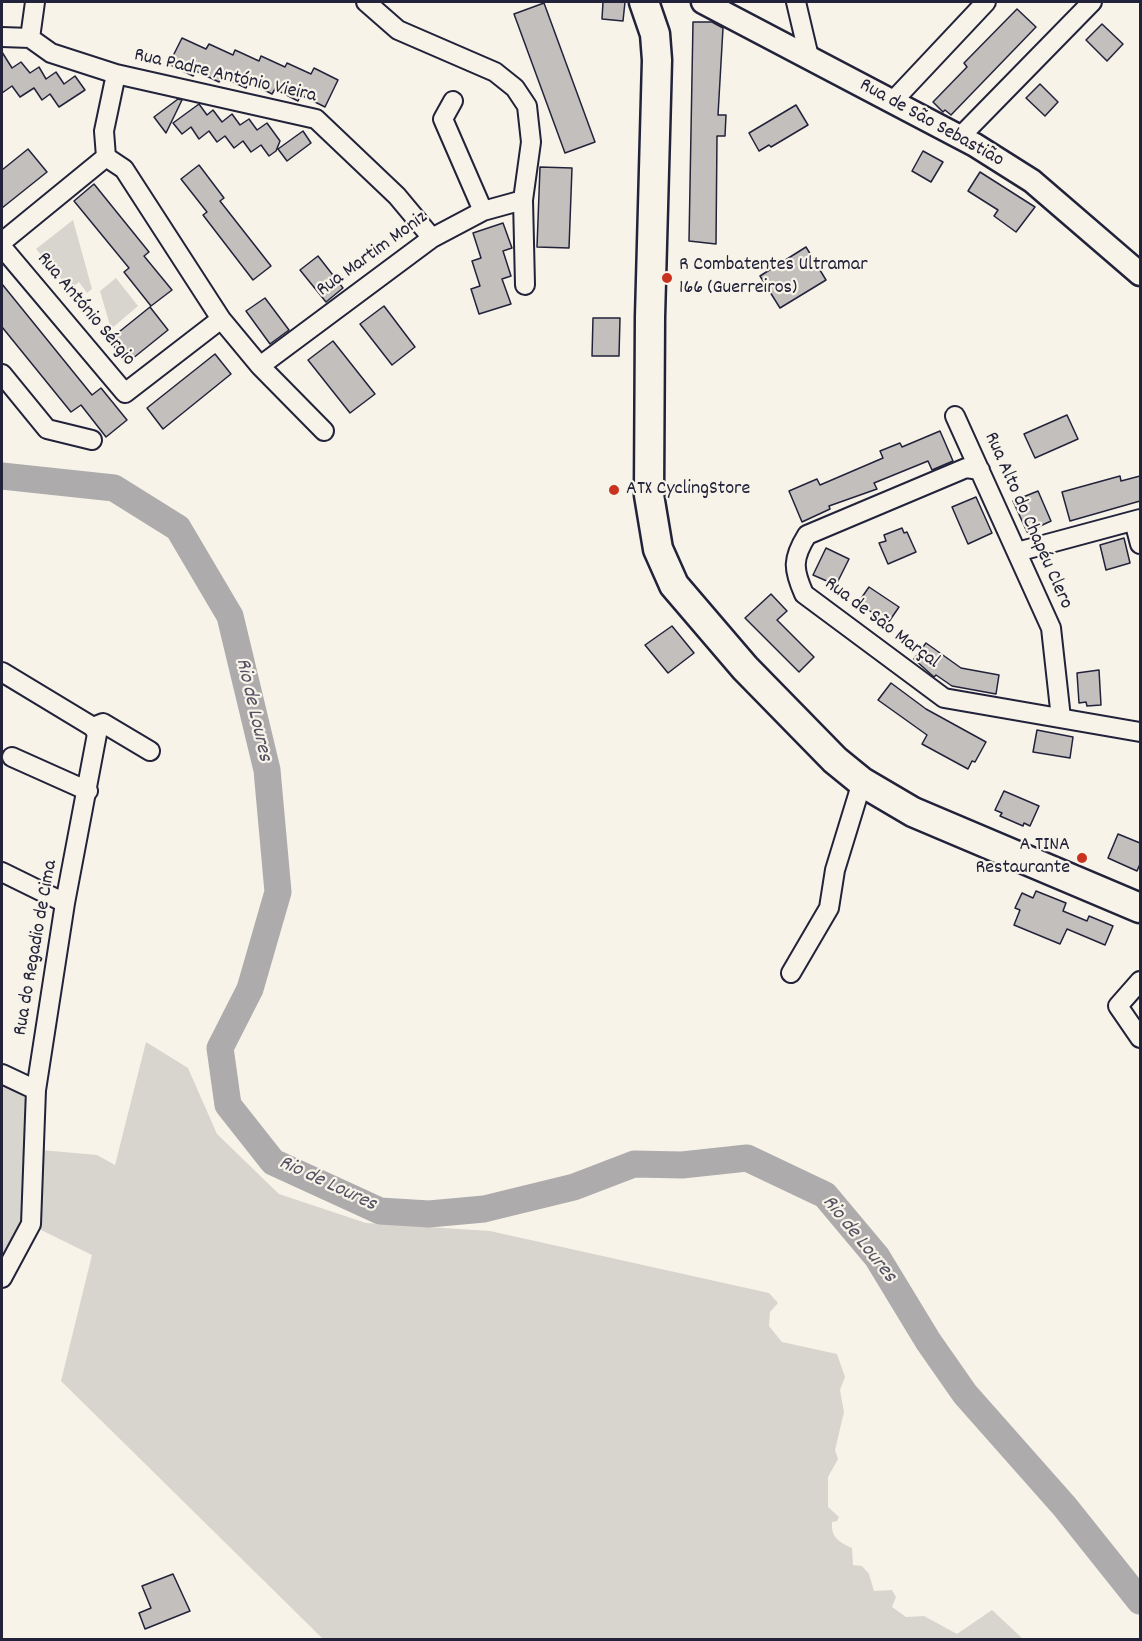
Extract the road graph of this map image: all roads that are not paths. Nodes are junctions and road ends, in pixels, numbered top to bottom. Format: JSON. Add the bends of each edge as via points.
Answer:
{"nodes":[{"id":1,"x":35,"y":2,"type":"edge"},
{"id":2,"x":366,"y":2,"type":"edge"},
{"id":3,"x":644,"y":2,"type":"edge"},
{"id":4,"x":703,"y":2,"type":"edge"},
{"id":5,"x":796,"y":2,"type":"edge"},
{"id":6,"x":986,"y":2,"type":"edge"},
{"id":7,"x":1092,"y":2,"type":"edge"},
{"id":8,"x":2,"y":38,"type":"edge"},
{"id":9,"x":30,"y":38,"type":"junction"},
{"id":10,"x":808,"y":57,"type":"junction"},
{"id":11,"x":116,"y":74,"type":"junction"},
{"id":12,"x":453,"y":101,"type":"dead end"},
{"id":13,"x":892,"y":102,"type":"junction"},
{"id":14,"x":959,"y":138,"type":"junction"},
{"id":15,"x":106,"y":157,"type":"junction"},
{"id":16,"x":523,"y":200,"type":"junction"},
{"id":17,"x":483,"y":211,"type":"junction"},
{"id":18,"x":432,"y":238,"type":"junction"},
{"id":19,"x":2,"y":242,"type":"edge"},
{"id":20,"x":2,"y":247,"type":"edge"},
{"id":21,"x":1140,"y":274,"type":"edge"},
{"id":22,"x":525,"y":285,"type":"dead end"},
{"id":23,"x":221,"y":319,"type":"junction"},
{"id":24,"x":260,"y":366,"type":"junction"},
{"id":25,"x":2,"y":374,"type":"edge"},
{"id":26,"x":955,"y":416,"type":"dead end"},
{"id":27,"x":324,"y":431,"type":"dead end"},
{"id":28,"x":92,"y":440,"type":"dead end"},
{"id":29,"x":980,"y":470,"type":"junction"},
{"id":30,"x":1137,"y":520,"type":"edge"},
{"id":31,"x":1140,"y":544,"type":"edge"},
{"id":32,"x":1017,"y":552,"type":"junction"},
{"id":33,"x":2,"y":672,"type":"edge"},
{"id":34,"x":1062,"y":718,"type":"junction"},
{"id":35,"x":93,"y":727,"type":"junction"},
{"id":36,"x":1140,"y":732,"type":"edge"},
{"id":37,"x":150,"y":750,"type":"dead end"},
{"id":38,"x":12,"y":757,"type":"dead end"},
{"id":39,"x":862,"y":782,"type":"junction"},
{"id":40,"x":88,"y":791,"type":"junction"},
{"id":41,"x":2,"y":872,"type":"edge"},
{"id":42,"x":65,"y":903,"type":"junction"},
{"id":43,"x":1140,"y":908,"type":"edge"},
{"id":44,"x":791,"y":973,"type":"dead end"},
{"id":45,"x":1140,"y":981,"type":"edge"},
{"id":46,"x":1140,"y":1038,"type":"edge"},
{"id":47,"x":2,"y":1074,"type":"edge"},
{"id":48,"x":36,"y":1090,"type":"junction"},
{"id":49,"x":2,"y":1278,"type":"edge"}],
"edges":[{"from":1,"to":9,"type":"street"},
{"from":2,"to":16,"type":"street","via":[[398,30],[495,72],[515,88],[527,106],[531,142]]},
{"from":3,"to":39,"type":"main road","via":[[655,34],[657,60],[650,317],[649,495],[653,532],[674,585],[693,609],[745,669]]},
{"from":4,"to":10,"type":"street","name":"Rua de São Sebastião"},
{"from":5,"to":10,"type":"street"},
{"from":6,"to":13,"type":"street"},
{"from":7,"to":14,"type":"street"},
{"from":8,"to":9,"type":"street"},
{"from":9,"to":11,"type":"street","name":"Rua Padre António Vieira","via":[[51,52]]},
{"from":10,"to":13,"type":"street","name":"Rua de São Sebastião"},
{"from":11,"to":15,"type":"street","via":[[105,131]]},
{"from":11,"to":18,"type":"street","name":"Rua Padre António Vieira","via":[[316,119],[397,196]]},
{"from":12,"to":17,"type":"street","via":[[443,119]]},
{"from":13,"to":14,"type":"street","name":"Rua de São Sebastião"},
{"from":14,"to":21,"type":"street","name":"Rua de São Sebastião","via":[[1032,181]]},
{"from":15,"to":19,"type":"street"},
{"from":15,"to":23,"type":"street","via":[[124,169]]},
{"from":16,"to":17,"type":"street","name":"Rua Martim Moniz"},
{"from":16,"to":22,"type":"street"},
{"from":17,"to":18,"type":"street","name":"Rua Martim Moniz"},
{"from":18,"to":24,"type":"street","name":"Rua Martim Moniz"},
{"from":20,"to":23,"type":"street","name":"Rua António Sérgio","via":[[125,393]]},
{"from":23,"to":24,"type":"street"},
{"from":24,"to":27,"type":"street"},
{"from":25,"to":28,"type":"street","via":[[47,429]]},
{"from":26,"to":29,"type":"street","name":"Rua Alto do Chapéu Clero"},
{"from":29,"to":32,"type":"street","name":"Rua Alto do Chapéu Clero"},
{"from":29,"to":34,"type":"street","name":"Rua de São Marçal","via":[[966,468],[807,535],[797,551],[795,573],[804,594],[944,698]]},
{"from":30,"to":31,"type":"street"},
{"from":30,"to":32,"type":"street"},
{"from":32,"to":34,"type":"street","name":"Rua Alto do Chapéu Clero","via":[[1051,628]]},
{"from":33,"to":35,"type":"street"},
{"from":34,"to":36,"type":"street","name":"Rua de São Marçal"},
{"from":35,"to":37,"type":"street","via":[[103,723]]},
{"from":35,"to":40,"type":"street","name":"Rua do Regadio de Cima","via":[[97,734]]},
{"from":38,"to":40,"type":"street"},
{"from":39,"to":43,"type":"main road","via":[[924,817]]},
{"from":39,"to":44,"type":"street","via":[[838,861],[829,908]]},
{"from":40,"to":42,"type":"street","name":"Rua do Regadio de Cima"},
{"from":41,"to":42,"type":"street"},
{"from":42,"to":48,"type":"street","name":"Rua do Regadio de Cima"},
{"from":45,"to":46,"type":"street","via":[[1118,1006]]},
{"from":47,"to":48,"type":"street"},
{"from":48,"to":49,"type":"street","name":"Rua do Regadio de Cima","via":[[31,1224]]}]}
